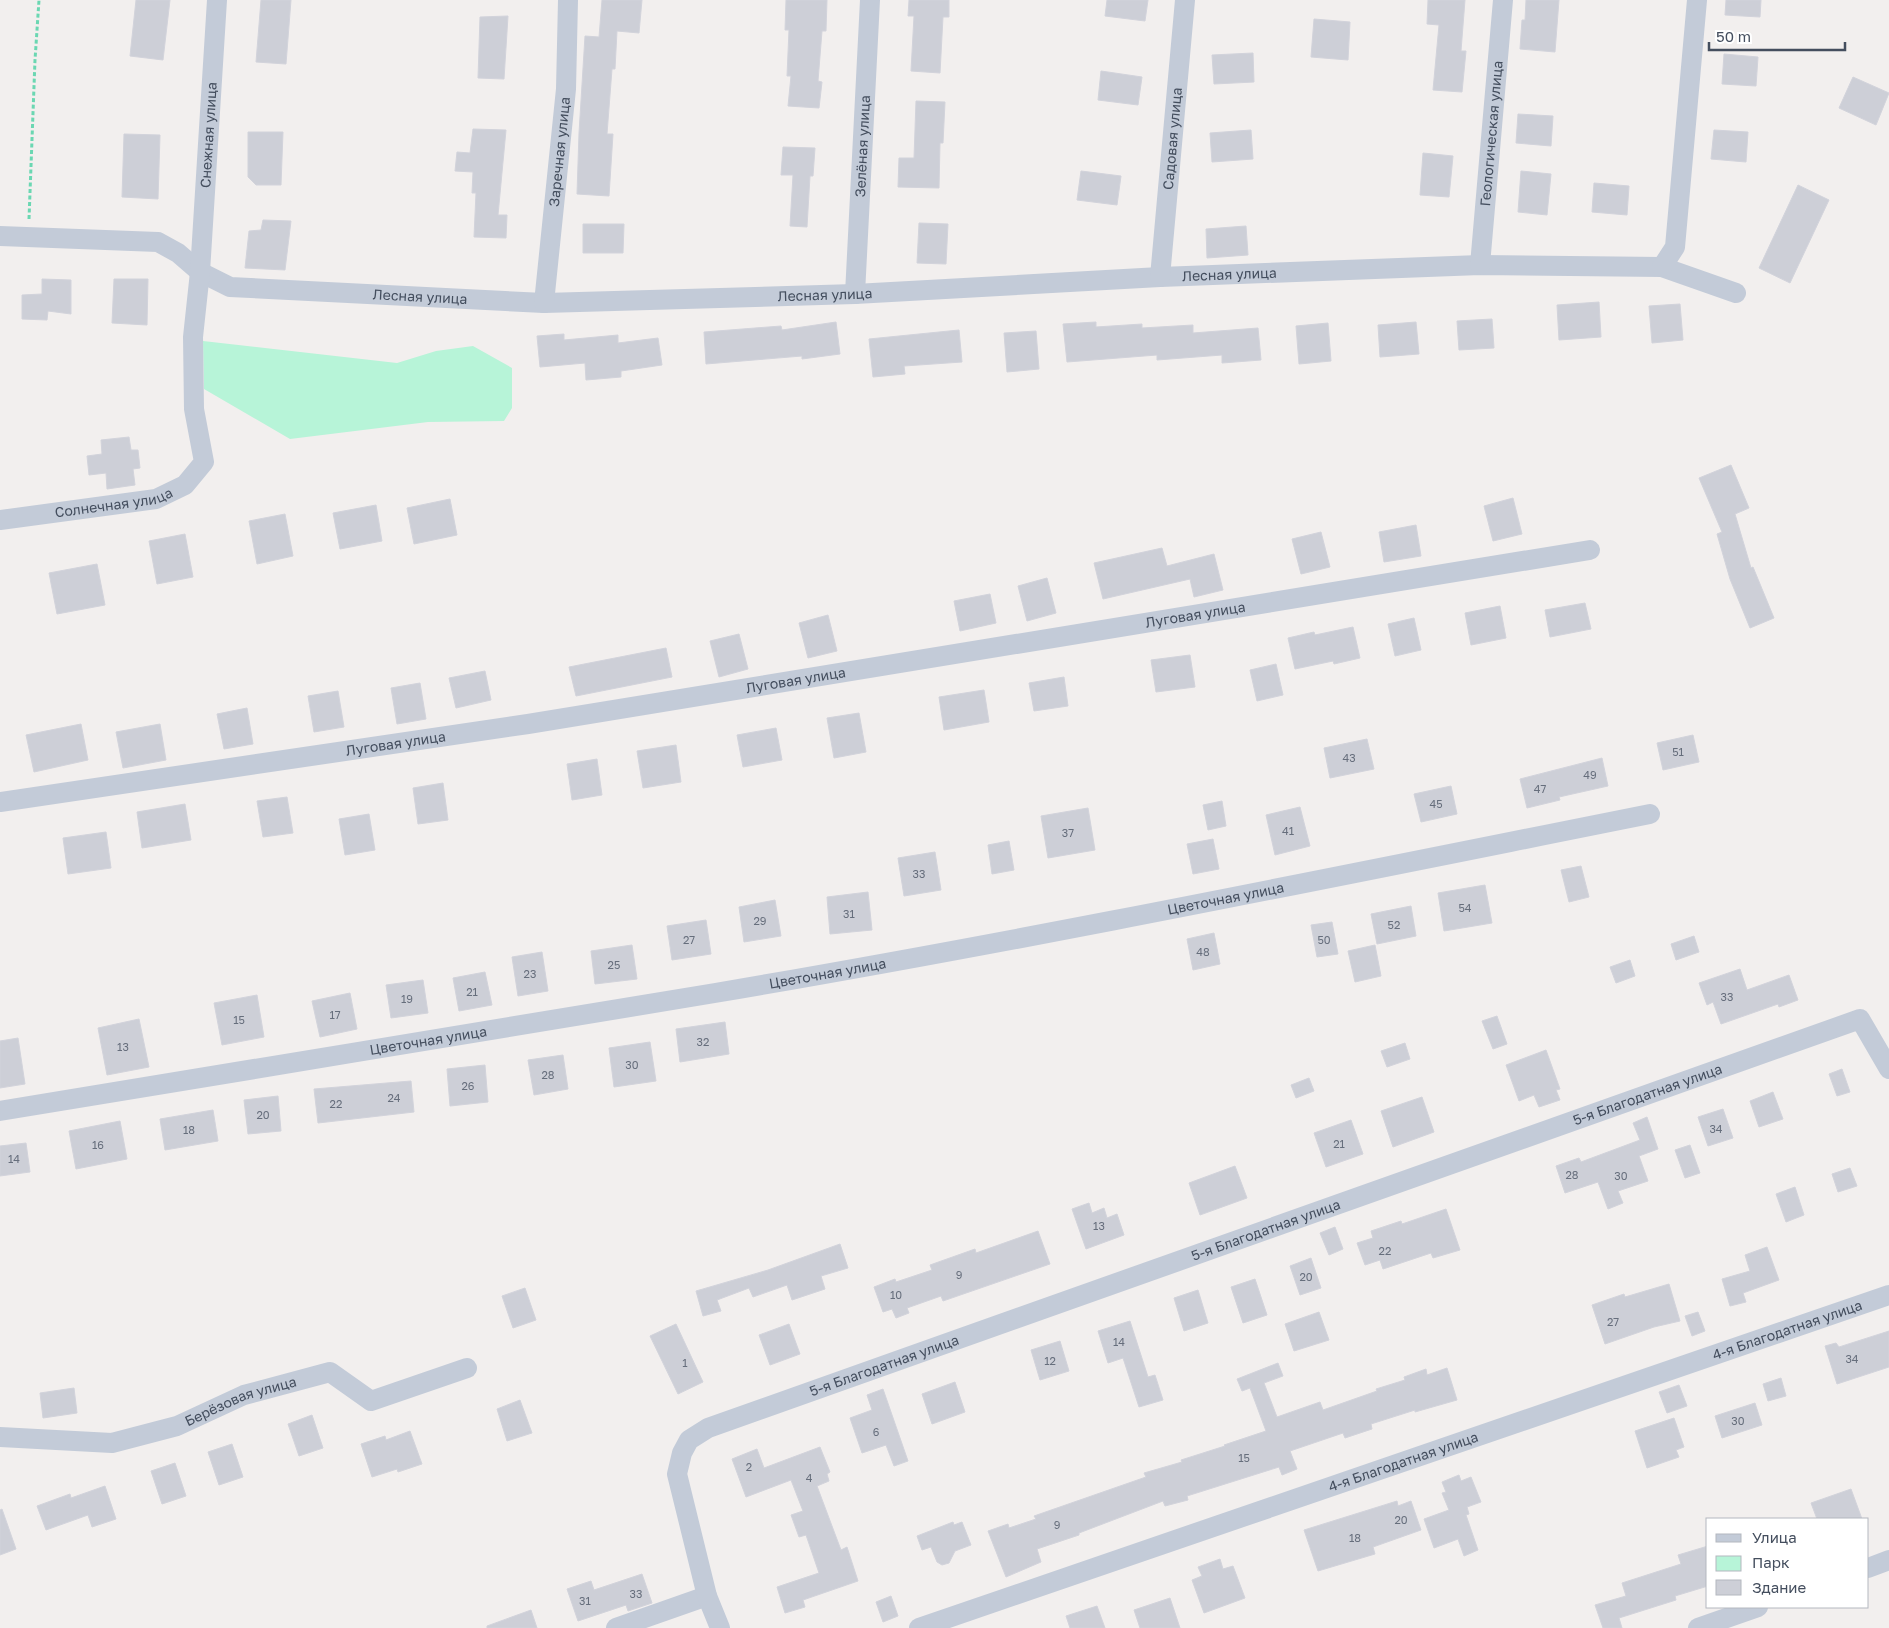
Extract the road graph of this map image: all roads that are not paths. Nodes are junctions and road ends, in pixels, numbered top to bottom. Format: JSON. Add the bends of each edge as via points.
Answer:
{"nodes":[{"id":1,"x":217,"y":0,"type":"edge"},
{"id":2,"x":568,"y":0,"type":"edge"},
{"id":3,"x":870,"y":0,"type":"edge"},
{"id":4,"x":1185,"y":0,"type":"edge"},
{"id":5,"x":1503,"y":0,"type":"edge"},
{"id":6,"x":1697,"y":0,"type":"edge"},
{"id":7,"x":0,"y":236,"type":"edge"},
{"id":8,"x":1480,"y":265,"type":"junction"},
{"id":9,"x":1662,"y":267,"type":"junction"},
{"id":10,"x":200,"y":272,"type":"junction"},
{"id":11,"x":1160,"y":277,"type":"junction"},
{"id":12,"x":1736,"y":293,"type":"dead end"},
{"id":13,"x":855,"y":294,"type":"junction"},
{"id":14,"x":544,"y":302,"type":"junction"},
{"id":15,"x":0,"y":520,"type":"edge"},
{"id":16,"x":1590,"y":550,"type":"dead end"},
{"id":17,"x":0,"y":802,"type":"edge"},
{"id":18,"x":1650,"y":814,"type":"dead end"},
{"id":19,"x":1889,"y":1069,"type":"edge"},
{"id":20,"x":0,"y":1111,"type":"edge"},
{"id":21,"x":1889,"y":1295,"type":"edge"},
{"id":22,"x":467,"y":1368,"type":"dead end"},
{"id":23,"x":0,"y":1437,"type":"edge"},
{"id":24,"x":1889,"y":1560,"type":"edge"},
{"id":25,"x":1869,"y":1568,"type":"edge"},
{"id":26,"x":707,"y":1596,"type":"junction"},
{"id":27,"x":1755,"y":1608,"type":"edge"},
{"id":28,"x":616,"y":1628,"type":"edge"},
{"id":29,"x":720,"y":1628,"type":"edge"},
{"id":30,"x":919,"y":1628,"type":"edge"},
{"id":31,"x":1698,"y":1628,"type":"edge"}],
"edges":[{"from":1,"to":10,"type":"street","name":"Снежная улица"},
{"from":2,"to":14,"type":"street","name":"Заречная улица","via":[[566,90]]},
{"from":3,"to":13,"type":"street","name":"Зелёная улица"},
{"from":4,"to":11,"type":"street","name":"Садовая улица"},
{"from":5,"to":8,"type":"street","name":"Геологическая улица"},
{"from":6,"to":9,"type":"street","via":[[1675,247]]},
{"from":7,"to":10,"type":"street","name":"Лесная улица","via":[[158,242],[178,253]]},
{"from":8,"to":9,"type":"street","name":"Лесная улица"},
{"from":8,"to":11,"type":"street","name":"Лесная улица"},
{"from":9,"to":12,"type":"street","name":"Лесная улица"},
{"from":10,"to":14,"type":"street","name":"Лесная улица","via":[[230,287]]},
{"from":10,"to":15,"type":"street","name":"Солнечная улица","via":[[194,337],[194,409],[204,462],[185,485],[156,499]]},
{"from":11,"to":13,"type":"street","name":"Лесная улица"},
{"from":13,"to":14,"type":"street","name":"Лесная улица"},
{"from":16,"to":17,"type":"street","name":"Луговая улица","via":[[528,724]]},
{"from":18,"to":20,"type":"street","name":"Цветочная улица","via":[[1078,928],[716,993]]},
{"from":19,"to":26,"type":"street","name":"5-я Благодатная улица","via":[[1860,1019],[708,1428],[689,1440],[682,1452],[677,1474]]},
{"from":21,"to":30,"type":"street","name":"4-я Благодатная улица"},
{"from":22,"to":23,"type":"street","name":"Берёзовая улица","via":[[371,1402],[330,1372],[244,1395],[177,1426],[112,1443]]},
{"from":24,"to":25,"type":"street"},
{"from":26,"to":28,"type":"street"},
{"from":26,"to":29,"type":"street"},
{"from":27,"to":31,"type":"street"}]}
